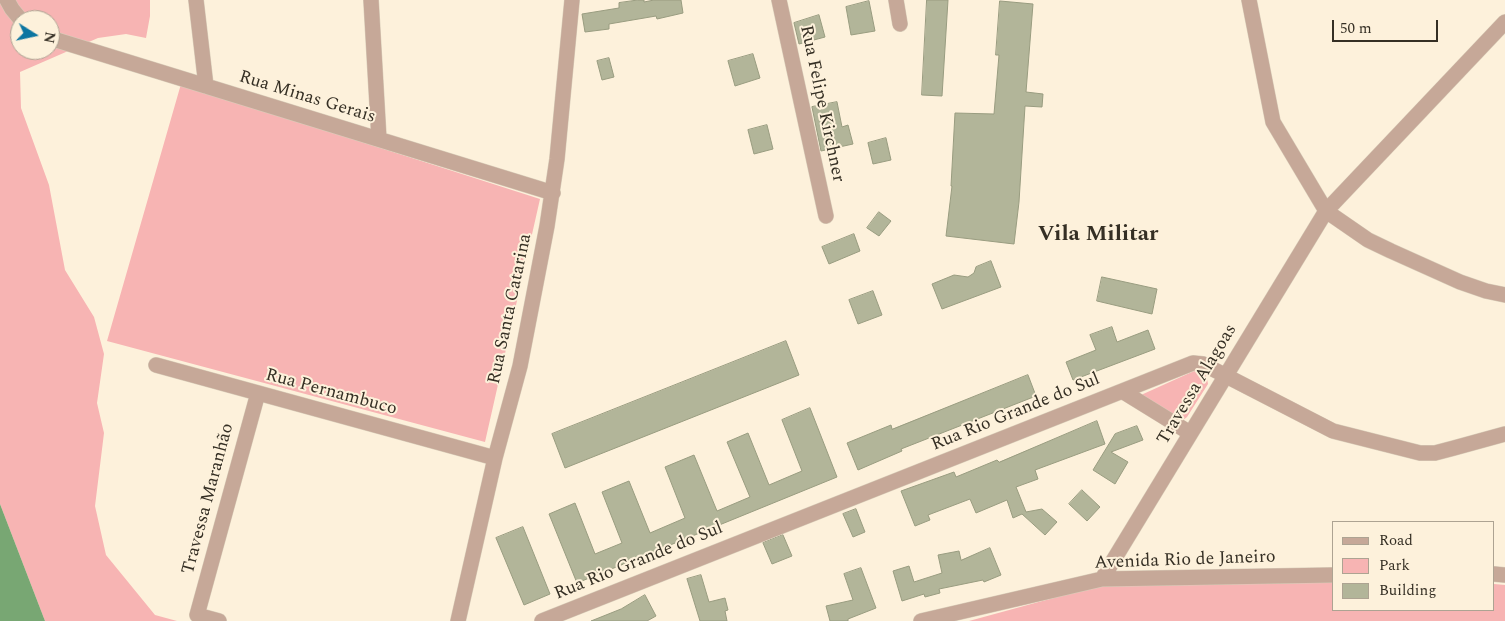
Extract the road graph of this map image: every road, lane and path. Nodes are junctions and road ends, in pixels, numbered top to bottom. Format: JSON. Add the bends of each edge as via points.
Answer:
{"nodes":[{"id":1,"x":196,"y":0,"type":"edge"},
{"id":2,"x":371,"y":0,"type":"edge"},
{"id":3,"x":574,"y":0,"type":"edge"},
{"id":4,"x":779,"y":0,"type":"edge"},
{"id":5,"x":896,"y":0,"type":"edge"},
{"id":6,"x":1249,"y":0,"type":"edge"},
{"id":7,"x":1505,"y":22,"type":"edge"},
{"id":8,"x":900,"y":24,"type":"dead end"},
{"id":9,"x":60,"y":41,"type":"edge"},
{"id":10,"x":206,"y":86,"type":"junction"},
{"id":11,"x":379,"y":139,"type":"junction"},
{"id":12,"x":553,"y":193,"type":"junction"},
{"id":13,"x":1326,"y":211,"type":"junction"},
{"id":14,"x":826,"y":216,"type":"dead end"},
{"id":15,"x":1505,"y":295,"type":"edge"},
{"id":16,"x":156,"y":365,"type":"dead end"},
{"id":17,"x":1226,"y":376,"type":"junction"},
{"id":18,"x":1122,"y":391,"type":"junction"},
{"id":19,"x":258,"y":393,"type":"junction"},
{"id":20,"x":1190,"y":434,"type":"junction"},
{"id":21,"x":1505,"y":434,"type":"edge"},
{"id":22,"x":496,"y":458,"type":"junction"},
{"id":23,"x":1332,"y":575,"type":"edge"},
{"id":24,"x":1102,"y":579,"type":"junction"},
{"id":25,"x":219,"y":621,"type":"edge"},
{"id":26,"x":458,"y":621,"type":"edge"},
{"id":27,"x":542,"y":621,"type":"edge"},
{"id":28,"x":921,"y":621,"type":"edge"}],
"edges":[{"from":1,"to":10,"type":"street"},
{"from":2,"to":11,"type":"street"},
{"from":3,"to":12,"type":"street","name":"Rua Santa Catarina"},
{"from":4,"to":14,"type":"street","name":"Rua Felipe Kirchner"},
{"from":5,"to":8,"type":"street"},
{"from":6,"to":13,"type":"street","via":[[1273,122]]},
{"from":7,"to":13,"type":"street","name":"Travessa Alagoas"},
{"from":9,"to":10,"type":"street","name":"Rua Minas Gerais"},
{"from":10,"to":11,"type":"street","name":"Rua Minas Gerais"},
{"from":11,"to":12,"type":"street","name":"Rua Minas Gerais"},
{"from":12,"to":22,"type":"street","name":"Rua Santa Catarina","via":[[520,366]]},
{"from":13,"to":15,"type":"street","via":[[1368,240],[1391,251],[1460,282]]},
{"from":13,"to":17,"type":"street","name":"Travessa Alagoas"},
{"from":16,"to":19,"type":"street","name":"Rua Pernambuco"},
{"from":17,"to":18,"type":"street","name":"Rua Rio Grande do Sul","via":[[1203,364],[1193,363]]},
{"from":17,"to":20,"type":"street","name":"Travessa Alagoas"},
{"from":17,"to":21,"type":"street","name":"Rua Rio Grande do Sul","via":[[1333,431],[1420,452],[1435,453]]},
{"from":18,"to":20,"type":"street"},
{"from":18,"to":27,"type":"street","name":"Rua Rio Grande do Sul"},
{"from":19,"to":22,"type":"street","name":"Rua Pernambuco"},
{"from":19,"to":25,"type":"street","name":"Travessa Maranhão","via":[[197,615]]},
{"from":20,"to":24,"type":"street","name":"Travessa Alagoas"},
{"from":22,"to":26,"type":"street","name":"Rua Santa Catarina"},
{"from":23,"to":24,"type":"street","name":"Avenida Rio de Janeiro"},
{"from":24,"to":28,"type":"street","name":"Avenida Rio de Janeiro"}]}
